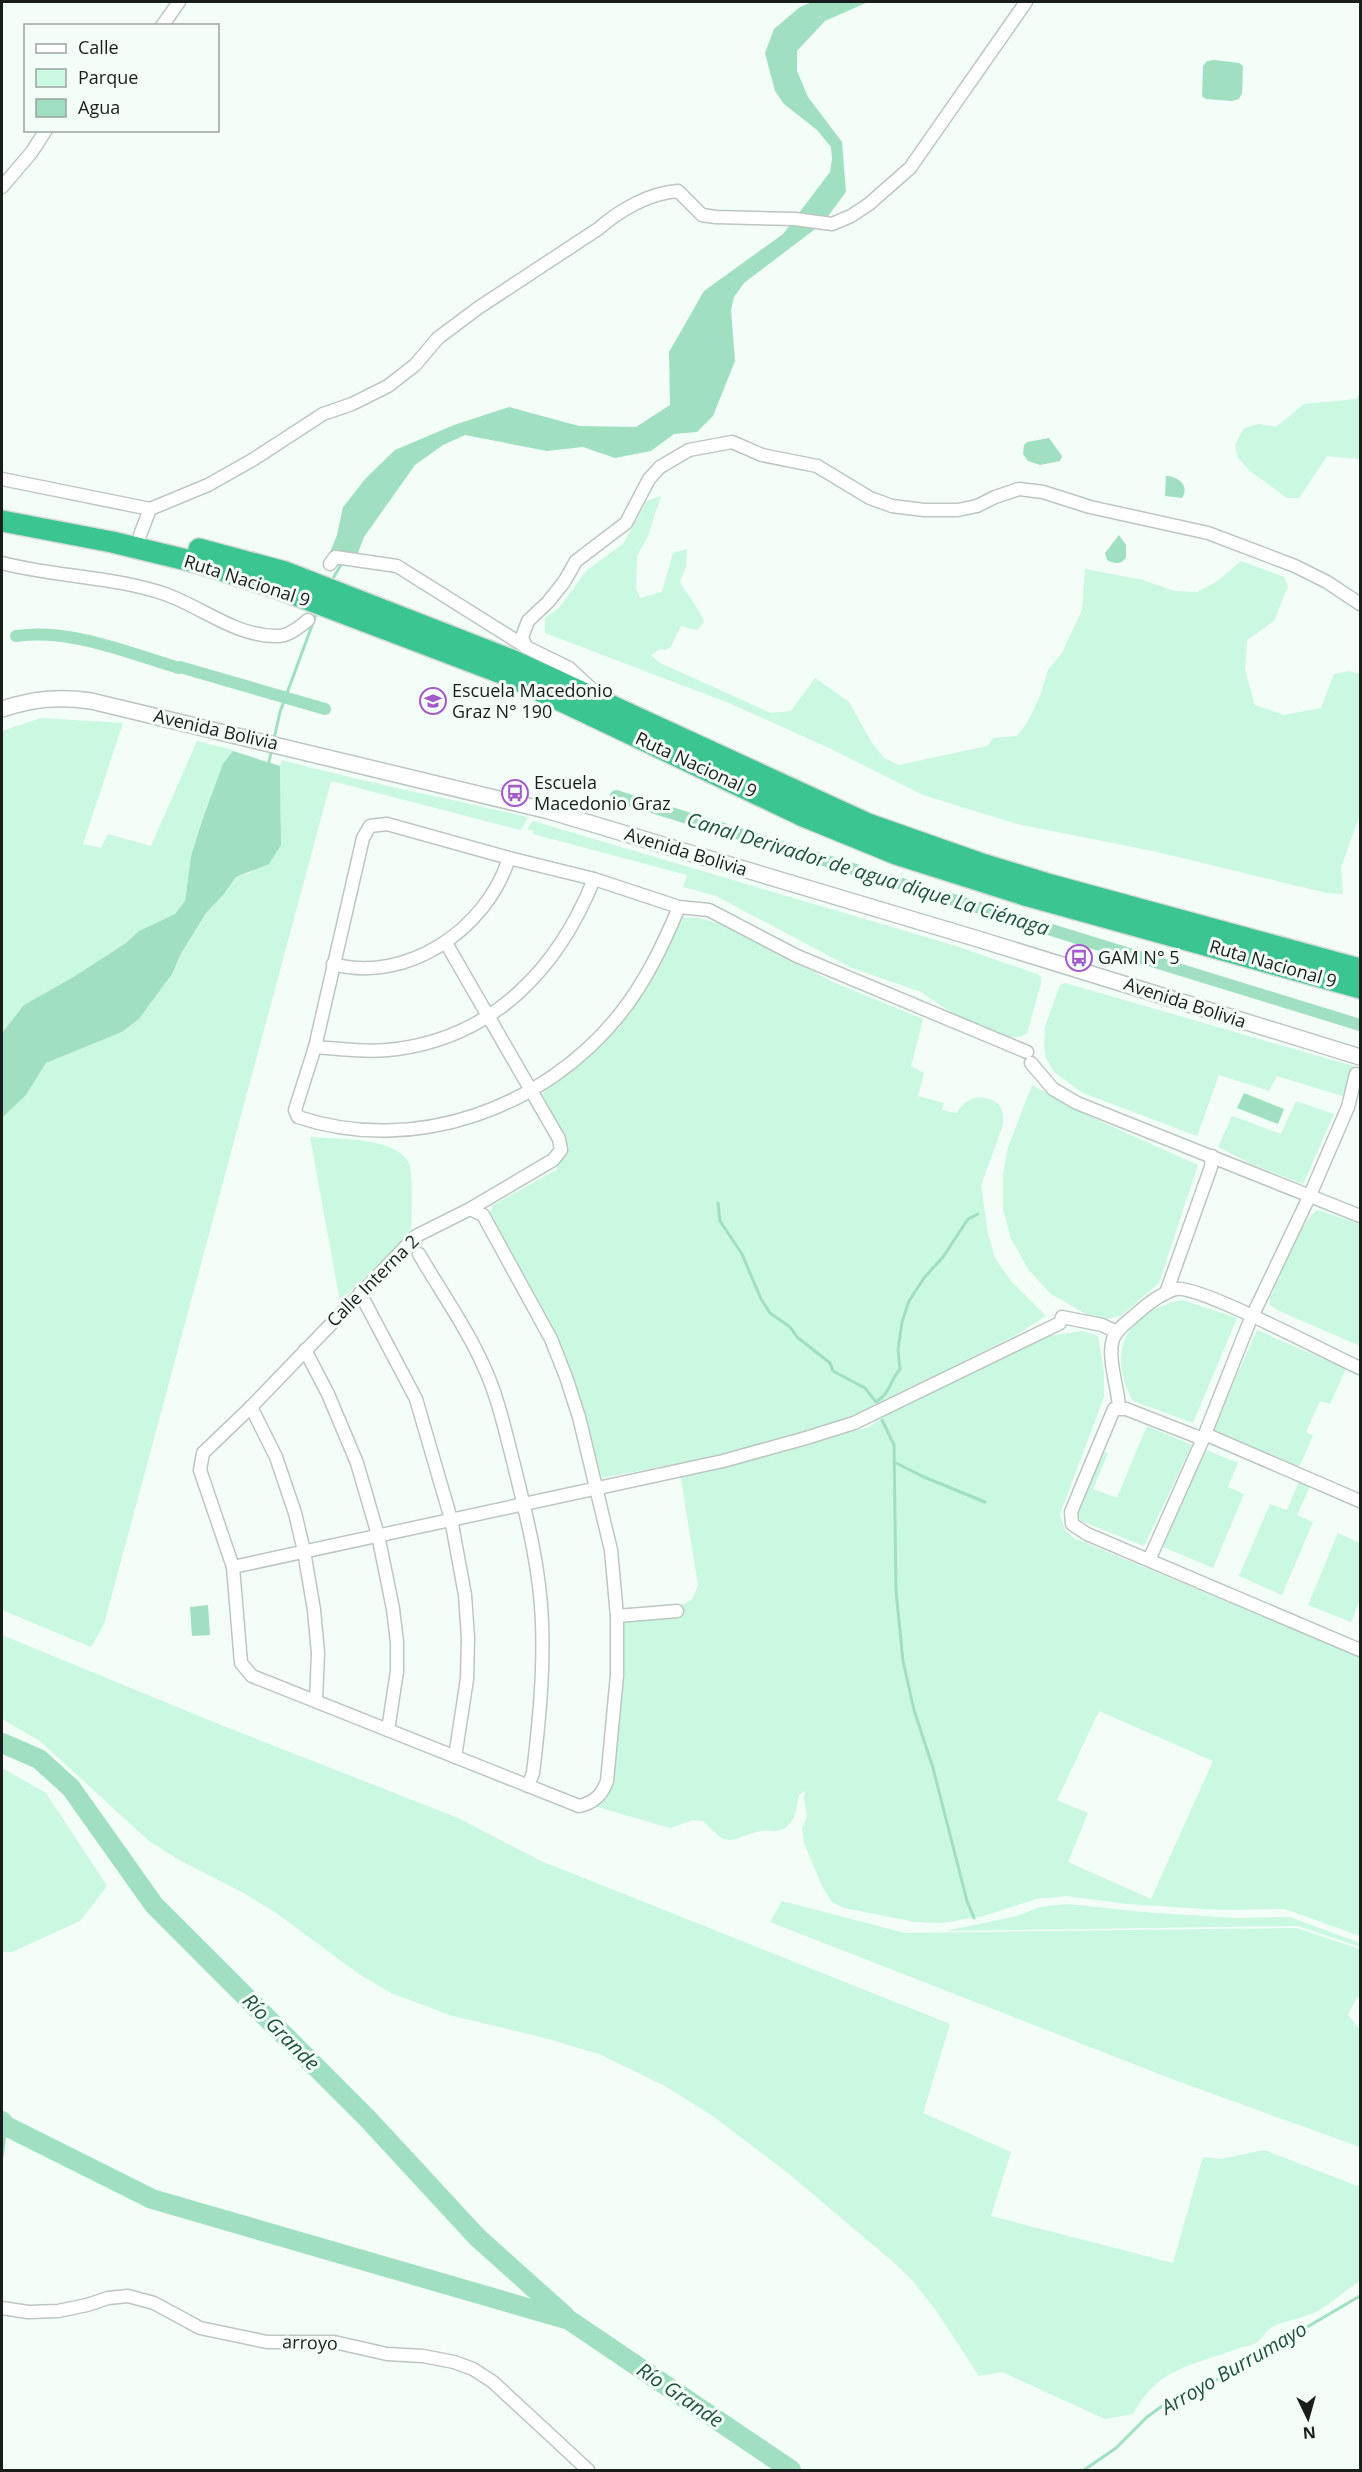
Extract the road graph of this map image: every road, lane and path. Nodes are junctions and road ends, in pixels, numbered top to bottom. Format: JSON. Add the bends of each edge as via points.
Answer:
{"nodes":[{"id":1,"x":179,"y":2,"type":"edge"},
{"id":2,"x":1026,"y":2,"type":"edge"},
{"id":3,"x":163,"y":24,"type":"edge"},
{"id":4,"x":45,"y":132,"type":"edge"},
{"id":5,"x":2,"y":186,"type":"edge"},
{"id":6,"x":2,"y":479,"type":"edge"},
{"id":7,"x":150,"y":509,"type":"junction"},
{"id":8,"x":2,"y":510,"type":"edge"},
{"id":9,"x":2,"y":521,"type":"edge"},
{"id":10,"x":140,"y":535,"type":"junction"},
{"id":11,"x":2,"y":563,"type":"edge"},
{"id":12,"x":330,"y":564,"type":"dead end"},
{"id":13,"x":281,"y":580,"type":"junction"},
{"id":14,"x":1360,"y":604,"type":"edge"},
{"id":15,"x":359,"y":610,"type":"junction"},
{"id":16,"x":308,"y":620,"type":"dead end"},
{"id":17,"x":526,"y":647,"type":"junction"},
{"id":18,"x":606,"y":702,"type":"junction"},
{"id":19,"x":2,"y":709,"type":"edge"},
{"id":20,"x":509,"y":858,"type":"junction"},
{"id":21,"x":594,"y":879,"type":"junction"},
{"id":22,"x":679,"y":907,"type":"junction"},
{"id":23,"x":446,"y":943,"type":"junction"},
{"id":24,"x":333,"y":964,"type":"junction"},
{"id":25,"x":1360,"y":969,"type":"edge"},
{"id":26,"x":1360,"y":988,"type":"edge"},
{"id":27,"x":488,"y":1016,"type":"junction"},
{"id":28,"x":315,"y":1047,"type":"junction"},
{"id":29,"x":1360,"y":1057,"type":"edge"},
{"id":30,"x":1356,"y":1074,"type":"dead end"},
{"id":31,"x":532,"y":1090,"type":"junction"},
{"id":32,"x":1212,"y":1156,"type":"junction"},
{"id":33,"x":1310,"y":1196,"type":"junction"},
{"id":34,"x":470,"y":1209,"type":"junction"},
{"id":35,"x":1360,"y":1216,"type":"edge"},
{"id":36,"x":419,"y":1254,"type":"dead end"},
{"id":37,"x":360,"y":1293,"type":"junction"},
{"id":38,"x":1166,"y":1293,"type":"junction"},
{"id":39,"x":1252,"y":1316,"type":"junction"},
{"id":40,"x":1117,"y":1332,"type":"junction"},
{"id":41,"x":305,"y":1350,"type":"junction"},
{"id":42,"x":1360,"y":1368,"type":"edge"},
{"id":43,"x":251,"y":1407,"type":"junction"},
{"id":44,"x":1119,"y":1407,"type":"junction"},
{"id":45,"x":1204,"y":1437,"type":"junction"},
{"id":46,"x":596,"y":1488,"type":"junction"},
{"id":47,"x":1360,"y":1500,"type":"edge"},
{"id":48,"x":524,"y":1503,"type":"junction"},
{"id":49,"x":451,"y":1519,"type":"junction"},
{"id":50,"x":378,"y":1535,"type":"junction"},
{"id":51,"x":304,"y":1551,"type":"junction"},
{"id":52,"x":1149,"y":1560,"type":"junction"},
{"id":53,"x":233,"y":1567,"type":"junction"},
{"id":54,"x":677,"y":1611,"type":"dead end"},
{"id":55,"x":617,"y":1616,"type":"junction"},
{"id":56,"x":1360,"y":1650,"type":"edge"},
{"id":57,"x":316,"y":1701,"type":"junction"},
{"id":58,"x":388,"y":1730,"type":"junction"},
{"id":59,"x":455,"y":1757,"type":"junction"},
{"id":60,"x":528,"y":1786,"type":"junction"},
{"id":61,"x":2,"y":2308,"type":"edge"},
{"id":62,"x":588,"y":2470,"type":"edge"}],
"edges":[{"from":1,"to":3,"type":"street"},
{"from":2,"to":7,"type":"street","via":[[910,168],[851,216],[832,224],[795,219],[716,218],[702,214],[678,191],[662,192],[614,216],[478,308],[438,338],[415,365],[388,386],[323,414],[208,485]]},
{"from":4,"to":5,"type":"street"},
{"from":6,"to":7,"type":"street"},
{"from":7,"to":10,"type":"street"},
{"from":8,"to":10,"type":"highway","name":"Ruta Nacional 9"},
{"from":9,"to":13,"type":"highway","name":"Ruta Nacional 9"},
{"from":10,"to":13,"type":"highway","name":"Ruta Nacional 9"},
{"from":11,"to":16,"type":"street","via":[[165,594],[245,630],[274,636],[284,636]]},
{"from":12,"to":17,"type":"street","via":[[335,558],[397,566]]},
{"from":13,"to":15,"type":"highway","name":"Ruta Nacional 9"},
{"from":14,"to":17,"type":"street","via":[[1295,566],[1209,532],[1019,489],[958,510],[892,506],[870,498],[817,466],[762,455],[732,442],[689,450],[660,467],[649,479],[626,524],[576,561],[548,602],[528,621],[522,637]]},
{"from":15,"to":18,"type":"highway","name":"Ruta Nacional 9","via":[[514,661]]},
{"from":15,"to":26,"type":"highway","name":"Ruta Nacional 9","via":[[509,676],[803,816],[896,854],[1028,896]]},
{"from":17,"to":18,"type":"street","via":[[569,668]]},
{"from":18,"to":25,"type":"highway","name":"Ruta Nacional 9","via":[[814,801],[913,841],[1051,885]]},
{"from":19,"to":29,"type":"street","name":"Avenida Bolivia","via":[[45,698],[69,698],[549,811]]},
{"from":20,"to":21,"type":"street"},
{"from":20,"to":23,"type":"street","via":[[485,905]]},
{"from":20,"to":24,"type":"street","via":[[387,824],[370,826],[363,838]]},
{"from":21,"to":22,"type":"street"},
{"from":21,"to":27,"type":"street","via":[[578,918],[553,957],[532,981]]},
{"from":22,"to":31,"type":"street","via":[[653,964],[620,1014],[575,1060]]},
{"from":22,"to":32,"type":"street","via":[[709,910],[797,956],[1029,1057],[1053,1089],[1077,1103]]},
{"from":23,"to":24,"type":"street","via":[[396,965],[361,969]]},
{"from":23,"to":27,"type":"street"},
{"from":24,"to":28,"type":"street"},
{"from":27,"to":28,"type":"street","via":[[450,1035],[406,1048],[366,1051]]},
{"from":27,"to":31,"type":"street"},
{"from":28,"to":31,"type":"street","via":[[295,1110],[298,1118],[323,1124],[382,1132],[440,1125],[489,1111]]},
{"from":30,"to":33,"type":"street","via":[[1348,1107]]},
{"from":31,"to":34,"type":"street","name":"Calle Interna 2","via":[[561,1150],[553,1160]]},
{"from":32,"to":33,"type":"street"},
{"from":32,"to":38,"type":"street"},
{"from":33,"to":35,"type":"street"},
{"from":33,"to":39,"type":"street"},
{"from":34,"to":37,"type":"street","name":"Calle Interna 2","via":[[416,1236]]},
{"from":34,"to":46,"type":"street","via":[[483,1215],[551,1339],[579,1417]]},
{"from":36,"to":48,"type":"street","via":[[467,1331],[486,1371]]},
{"from":37,"to":41,"type":"street","name":"Calle Interna 2"},
{"from":37,"to":49,"type":"street","via":[[416,1399]]},
{"from":38,"to":39,"type":"street","via":[[1190,1290]]},
{"from":38,"to":40,"type":"street"},
{"from":39,"to":42,"type":"street"},
{"from":39,"to":45,"type":"street"},
{"from":40,"to":44,"type":"street","via":[[1112,1341],[1112,1361]]},
{"from":40,"to":46,"type":"street","via":[[1062,1317],[1060,1323],[855,1423],[723,1461]]},
{"from":41,"to":43,"type":"street","name":"Calle Interna 2"},
{"from":41,"to":50,"type":"street","via":[[357,1463]]},
{"from":43,"to":51,"type":"street","via":[[276,1457]]},
{"from":43,"to":53,"type":"street","name":"Calle Interna 2","via":[[203,1453],[200,1470]]},
{"from":44,"to":45,"type":"street"},
{"from":44,"to":52,"type":"street","via":[[1110,1413],[1071,1512],[1072,1524]]},
{"from":45,"to":47,"type":"street"},
{"from":45,"to":52,"type":"street"},
{"from":46,"to":48,"type":"street"},
{"from":46,"to":55,"type":"street","via":[[611,1550]]},
{"from":48,"to":49,"type":"street"},
{"from":48,"to":60,"type":"street","via":[[536,1562],[542,1622],[539,1719]]},
{"from":49,"to":50,"type":"street"},
{"from":49,"to":59,"type":"street","via":[[465,1595],[468,1638],[467,1679]]},
{"from":50,"to":51,"type":"street"},
{"from":50,"to":58,"type":"street","via":[[397,1642]]},
{"from":51,"to":53,"type":"street"},
{"from":51,"to":57,"type":"street","via":[[318,1653]]},
{"from":52,"to":56,"type":"street"},
{"from":53,"to":57,"type":"street","via":[[241,1664],[252,1676]]},
{"from":54,"to":55,"type":"street"},
{"from":55,"to":60,"type":"street","via":[[612,1740],[604,1791],[590,1804],[579,1806]]},
{"from":57,"to":58,"type":"street"},
{"from":58,"to":59,"type":"street"},
{"from":59,"to":60,"type":"street"},
{"from":61,"to":62,"type":"street","name":"arroyo","via":[[58,2311],[128,2296],[154,2303],[200,2328],[267,2342],[334,2342],[387,2354],[454,2362],[473,2368],[493,2382]]}]}
